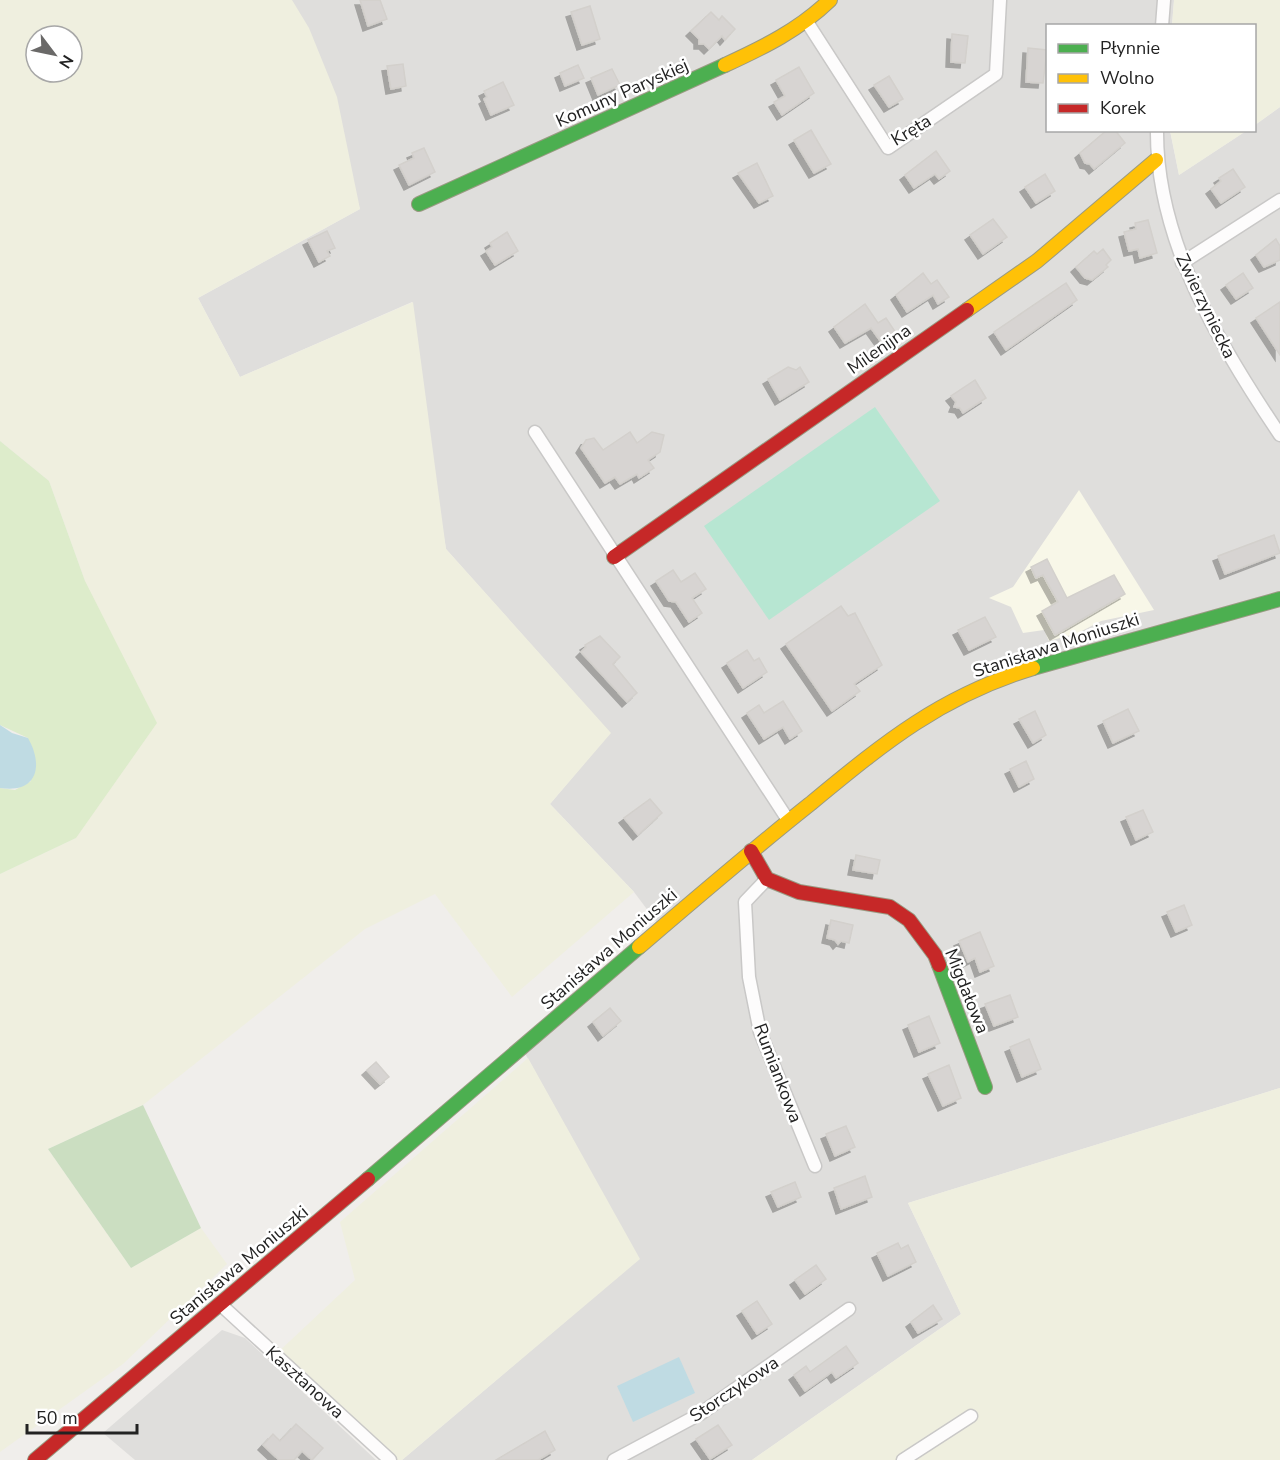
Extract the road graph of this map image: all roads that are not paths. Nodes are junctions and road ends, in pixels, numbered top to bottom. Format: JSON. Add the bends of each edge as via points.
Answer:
{"nodes":[{"id":1,"x":830,"y":0,"type":"edge"},
{"id":2,"x":1000,"y":0,"type":"edge"},
{"id":3,"x":1164,"y":0,"type":"edge"},
{"id":4,"x":807,"y":22,"type":"junction"},
{"id":5,"x":1162,"y":24,"type":"edge"},
{"id":6,"x":1156,"y":132,"type":"edge"},
{"id":7,"x":1156,"y":160,"type":"junction"},
{"id":8,"x":1280,"y":200,"type":"edge"},
{"id":9,"x":419,"y":204,"type":"dead end"},
{"id":10,"x":1182,"y":263,"type":"junction"},
{"id":11,"x":535,"y":432,"type":"dead end"},
{"id":12,"x":1280,"y":435,"type":"edge"},
{"id":13,"x":614,"y":556,"type":"junction"},
{"id":14,"x":1280,"y":599,"type":"edge"},
{"id":15,"x":788,"y":820,"type":"junction"},
{"id":16,"x":751,"y":851,"type":"junction"},
{"id":17,"x":767,"y":879,"type":"junction"},
{"id":18,"x":985,"y":1087,"type":"dead end"},
{"id":19,"x":815,"y":1166,"type":"dead end"},
{"id":20,"x":220,"y":1304,"type":"junction"},
{"id":21,"x":849,"y":1309,"type":"dead end"},
{"id":22,"x":971,"y":1416,"type":"dead end"},
{"id":23,"x":35,"y":1460,"type":"edge"},
{"id":24,"x":390,"y":1460,"type":"edge"},
{"id":25,"x":614,"y":1460,"type":"edge"},
{"id":26,"x":903,"y":1460,"type":"edge"}],
"edges":[{"from":1,"to":4,"type":"main road","name":"Komuny Paryskiej"},
{"from":2,"to":4,"type":"street","name":"Kręta","via":[[996,74],[888,148]]},
{"from":3,"to":5,"type":"street"},
{"from":4,"to":9,"type":"main road","name":"Komuny Paryskiej","via":[[722,68]]},
{"from":6,"to":7,"type":"street","name":"Zwierzyniecka"},
{"from":7,"to":10,"type":"street","name":"Zwierzyniecka"},
{"from":7,"to":13,"type":"main road","name":"Milenijna","via":[[1037,261]]},
{"from":8,"to":10,"type":"street"},
{"from":10,"to":12,"type":"street","name":"Zwierzyniecka","via":[[1240,376]]},
{"from":11,"to":13,"type":"street"},
{"from":13,"to":15,"type":"street"},
{"from":14,"to":15,"type":"main road","name":"Stanisława Moniuszki","via":[[1003,677],[948,701],[894,735]]},
{"from":15,"to":16,"type":"main road","name":"Stanisława Moniuszki"},
{"from":16,"to":17,"type":"main road"},
{"from":16,"to":20,"type":"main road","name":"Stanisława Moniuszki"},
{"from":17,"to":18,"type":"main road","name":"Migdałowa","via":[[799,892],[890,907],[909,920],[935,955]]},
{"from":17,"to":19,"type":"street","name":"Rumiankowa","via":[[745,902],[749,977],[760,1032]]},
{"from":20,"to":23,"type":"main road","name":"Stanisława Moniuszki"},
{"from":20,"to":24,"type":"street","name":"Kasztanowa"},
{"from":21,"to":25,"type":"street","name":"Storczykowa","via":[[700,1414]]},
{"from":22,"to":26,"type":"street"}]}
